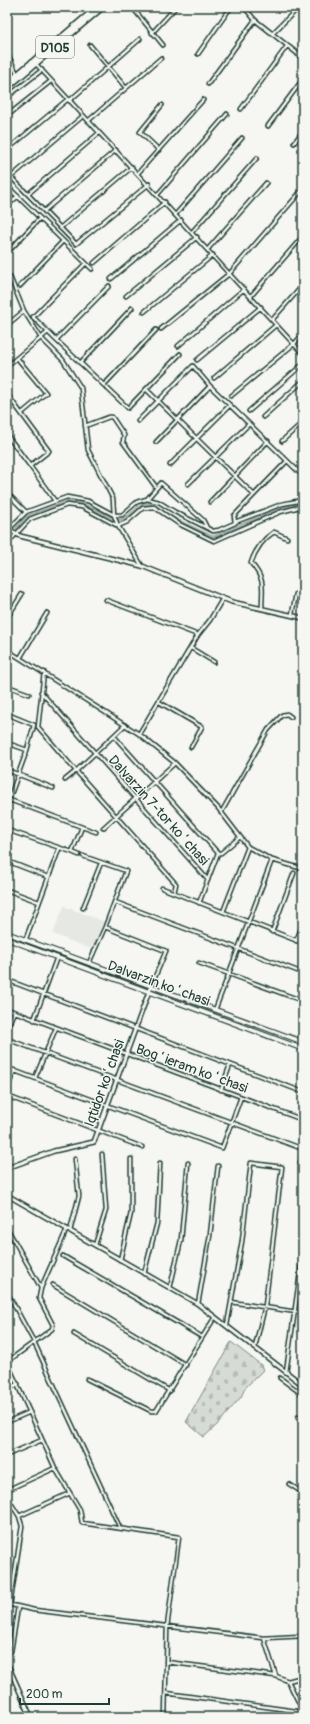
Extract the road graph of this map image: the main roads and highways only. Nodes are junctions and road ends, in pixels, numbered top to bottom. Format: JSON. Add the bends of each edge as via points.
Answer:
{"nodes":[{"id":1,"x":97,"y":7,"type":"edge"},
{"id":2,"x":104,"y":7,"type":"edge"},
{"id":3,"x":35,"y":62,"type":"junction"},
{"id":4,"x":7,"y":83,"type":"edge"},
{"id":5,"x":7,"y":88,"type":"edge"},
{"id":6,"x":7,"y":933,"type":"edge"},
{"id":7,"x":17,"y":937,"type":"junction"},
{"id":8,"x":7,"y":939,"type":"edge"},
{"id":9,"x":15,"y":942,"type":"junction"},
{"id":10,"x":187,"y":1000,"type":"junction"},
{"id":11,"x":185,"y":1005,"type":"junction"},
{"id":12,"x":303,"y":1042,"type":"edge"},
{"id":13,"x":303,"y":1048,"type":"edge"}],
"edges":[{"from":1,"to":3,"type":"highway","number":"D105"},
{"from":2,"to":3,"type":"highway","number":"D105"},
{"from":3,"to":4,"type":"highway","number":"D105"},
{"from":3,"to":5,"type":"highway","number":"D105"},
{"from":6,"to":7,"type":"main road","name":"Dalvarzin koʻchasi"},
{"from":7,"to":9,"type":"main road"},
{"from":7,"to":10,"type":"main road","name":"Dalvarzin koʻchasi"},
{"from":8,"to":9,"type":"main road","name":"Dalvarzin koʻchasi"},
{"from":9,"to":11,"type":"main road","name":"Dalvarzin koʻchasi"},
{"from":10,"to":11,"type":"main road"},
{"from":10,"to":12,"type":"main road","name":"Dalvarzin koʻchasi"},
{"from":11,"to":13,"type":"main road","name":"Dalvarzin koʻchasi"}]}
